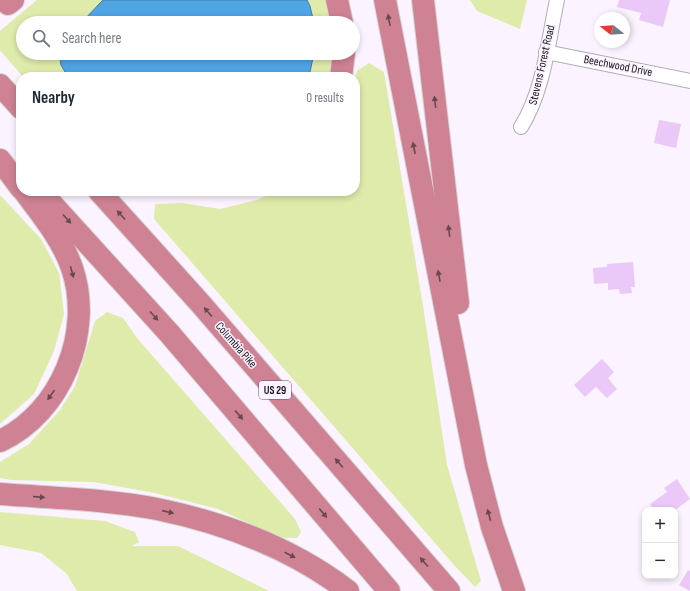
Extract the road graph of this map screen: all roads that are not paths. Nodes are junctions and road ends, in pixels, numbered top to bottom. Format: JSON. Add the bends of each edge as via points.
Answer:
{"nodes":[{"id":1,"x":337,"y":0,"type":"edge"},
{"id":2,"x":384,"y":0,"type":"edge"},
{"id":3,"x":423,"y":0,"type":"edge"},
{"id":4,"x":557,"y":0,"type":"edge"},
{"id":5,"x":340,"y":16,"type":"edge"},
{"id":6,"x":546,"y":52,"type":"junction"},
{"id":7,"x":343,"y":60,"type":"edge"},
{"id":8,"x":341,"y":72,"type":"edge"},
{"id":9,"x":690,"y":81,"type":"edge"},
{"id":10,"x":0,"y":82,"type":"edge"},
{"id":11,"x":0,"y":85,"type":"edge"},
{"id":12,"x":16,"y":95,"type":"edge"},
{"id":13,"x":16,"y":103,"type":"edge"},
{"id":14,"x":521,"y":127,"type":"dead end"},
{"id":15,"x":0,"y":149,"type":"edge"},
{"id":16,"x":0,"y":160,"type":"edge"},
{"id":17,"x":16,"y":166,"type":"edge"},
{"id":18,"x":16,"y":181,"type":"edge"},
{"id":19,"x":27,"y":196,"type":"edge"},
{"id":20,"x":45,"y":196,"type":"edge"},
{"id":21,"x":104,"y":196,"type":"edge"},
{"id":22,"x":0,"y":441,"type":"edge"},
{"id":23,"x":476,"y":465,"type":"junction"},
{"id":24,"x":0,"y":494,"type":"edge"},
{"id":25,"x":348,"y":591,"type":"edge"},
{"id":26,"x":389,"y":591,"type":"edge"},
{"id":27,"x":449,"y":591,"type":"edge"},
{"id":28,"x":514,"y":591,"type":"edge"}],
"edges":[{"from":1,"to":5,"type":"highway"},
{"from":23,"to":2,"type":"highway","one_way":true},
{"from":23,"to":3,"type":"highway","one_way":true},
{"from":4,"to":6,"type":"street","name":"Stevens Forest Road"},
{"from":6,"to":9,"type":"street","name":"Beechwood Drive"},
{"from":6,"to":14,"type":"street","name":"Stevens Forest Road","via":[[531,111]]},
{"from":7,"to":8,"type":"highway"},
{"from":10,"to":12,"type":"highway"},
{"from":11,"to":13,"type":"highway"},
{"from":15,"to":17,"type":"highway"},
{"from":16,"to":18,"type":"highway"},
{"from":19,"to":22,"type":"highway","one_way":true,"via":[[61,244],[72,269],[78,319],[75,344],[66,373],[51,397],[20,429]]},
{"from":20,"to":26,"type":"highway","one_way":true,"via":[[169,333]]},
{"from":27,"to":21,"type":"highway","name":"Columbia Pike","number":"US 29","one_way":true,"via":[[200,303]]},
{"from":28,"to":23,"type":"highway","one_way":true,"via":[[492,527]]},
{"from":24,"to":25,"type":"highway","one_way":true,"via":[[115,503],[198,519],[238,531],[268,544],[305,563]]}]}
